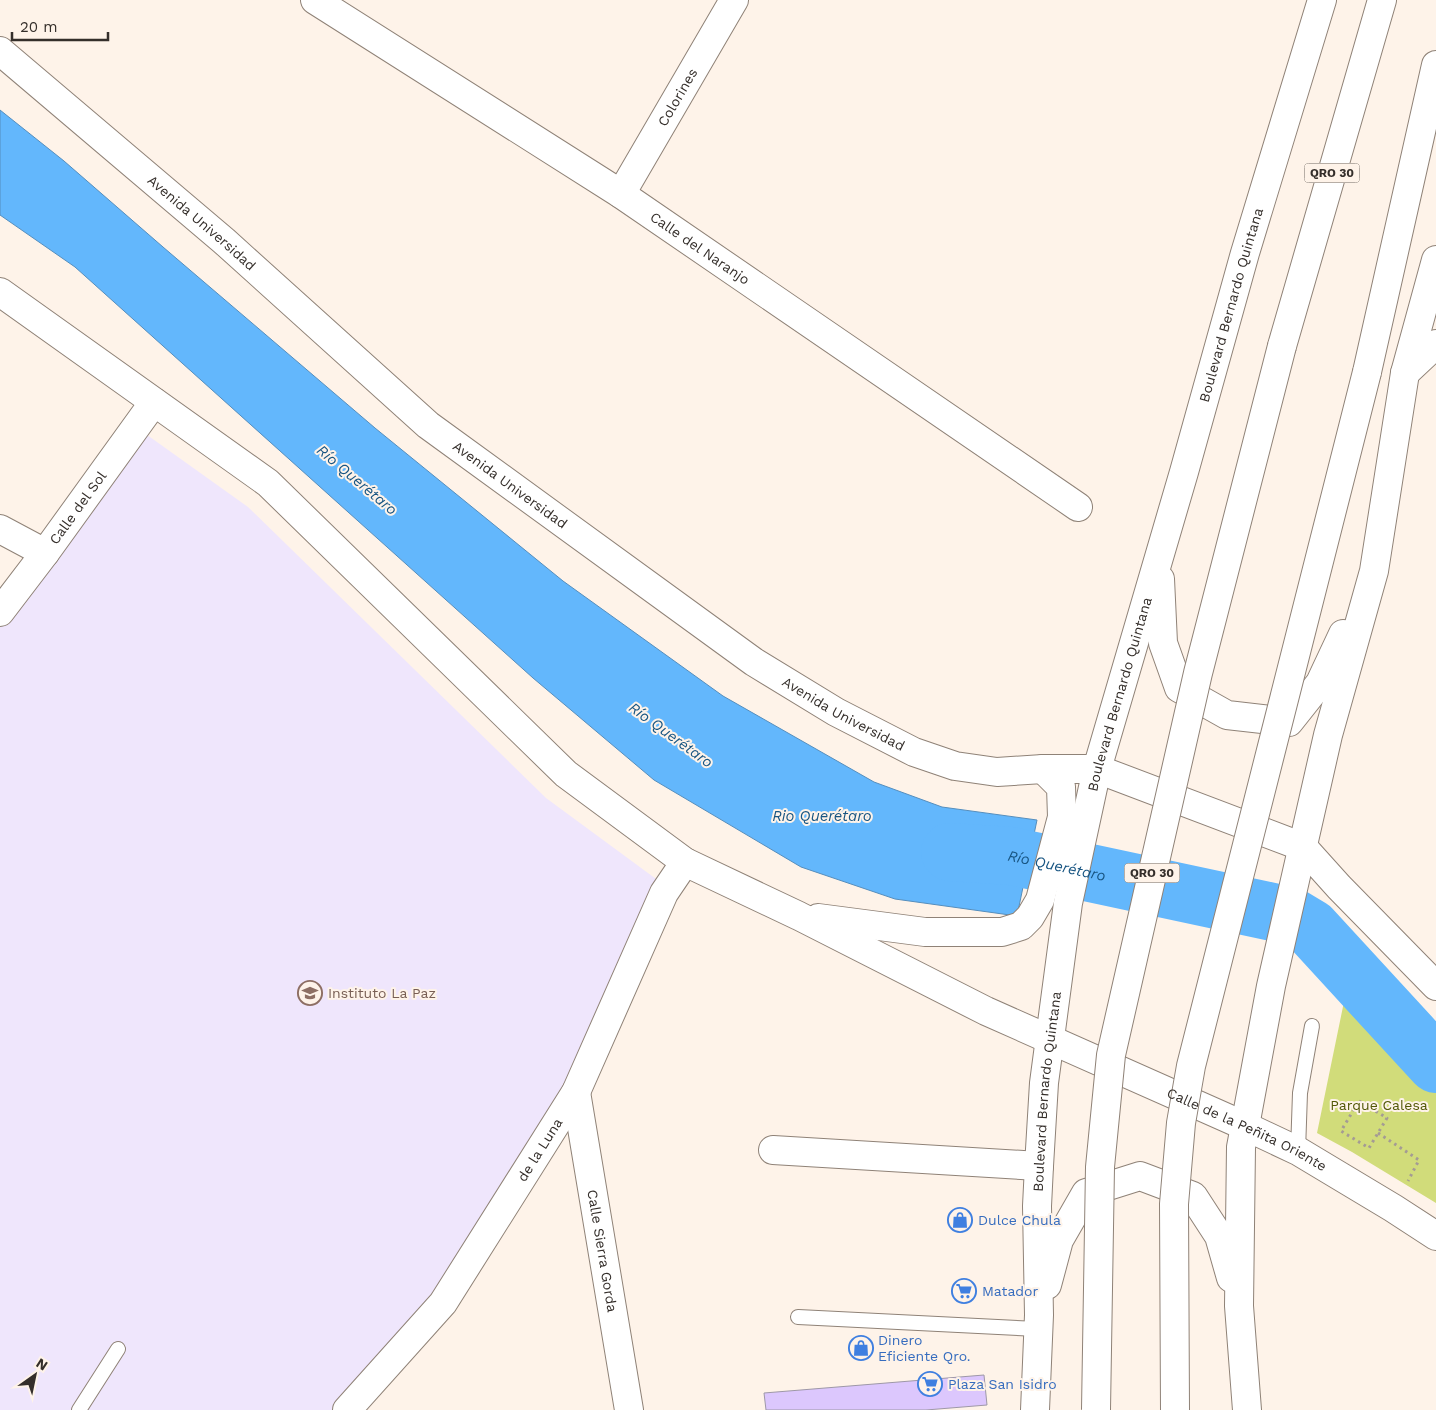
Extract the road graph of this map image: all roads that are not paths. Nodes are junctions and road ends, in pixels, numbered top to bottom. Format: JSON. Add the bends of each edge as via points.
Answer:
{"nodes":[{"id":1,"x":316,"y":0,"type":"edge"},
{"id":2,"x":734,"y":0,"type":"edge"},
{"id":3,"x":1322,"y":0,"type":"edge"},
{"id":4,"x":1382,"y":0,"type":"edge"},
{"id":5,"x":0,"y":51,"type":"edge"},
{"id":6,"x":1436,"y":65,"type":"edge"},
{"id":7,"x":621,"y":194,"type":"junction"},
{"id":8,"x":1436,"y":260,"type":"edge"},
{"id":9,"x":0,"y":292,"type":"edge"},
{"id":10,"x":1436,"y":344,"type":"edge"},
{"id":11,"x":1405,"y":373,"type":"junction"},
{"id":12,"x":154,"y":402,"type":"junction"},
{"id":13,"x":1078,"y":506,"type":"dead end"},
{"id":14,"x":0,"y":528,"type":"edge"},
{"id":15,"x":45,"y":553,"type":"junction"},
{"id":16,"x":1159,"y":557,"type":"junction"},
{"id":17,"x":1374,"y":571,"type":"junction"},
{"id":18,"x":0,"y":612,"type":"edge"},
{"id":19,"x":1042,"y":769,"type":"junction"},
{"id":20,"x":1097,"y":770,"type":"junction"},
{"id":21,"x":1303,"y":847,"type":"junction"},
{"id":22,"x":686,"y":862,"type":"junction"},
{"id":23,"x":799,"y":916,"type":"junction"},
{"id":24,"x":1436,"y":986,"type":"edge"},
{"id":25,"x":1312,"y":1026,"type":"dead end"},
{"id":26,"x":1050,"y":1038,"type":"junction"},
{"id":27,"x":576,"y":1092,"type":"junction"},
{"id":28,"x":1245,"y":1126,"type":"junction"},
{"id":29,"x":773,"y":1150,"type":"dead end"},
{"id":30,"x":1298,"y":1151,"type":"junction"},
{"id":31,"x":1039,"y":1166,"type":"junction"},
{"id":32,"x":1436,"y":1236,"type":"edge"},
{"id":33,"x":1239,"y":1306,"type":"junction"},
{"id":34,"x":798,"y":1317,"type":"dead end"},
{"id":35,"x":1039,"y":1322,"type":"junction"},
{"id":36,"x":118,"y":1349,"type":"dead end"},
{"id":37,"x":79,"y":1410,"type":"edge"},
{"id":38,"x":347,"y":1410,"type":"edge"},
{"id":39,"x":629,"y":1410,"type":"edge"},
{"id":40,"x":1035,"y":1410,"type":"edge"},
{"id":41,"x":1096,"y":1410,"type":"edge"},
{"id":42,"x":1175,"y":1410,"type":"edge"},
{"id":43,"x":1247,"y":1410,"type":"edge"}],
"edges":[{"from":1,"to":7,"type":"main road","name":"Calle del Naranjo"},
{"from":2,"to":7,"type":"main road","name":"Colorines"},
{"from":3,"to":16,"type":"main road","name":"Boulevard Bernardo Quintana","via":[[1245,253]]},
{"from":4,"to":41,"type":"main road","number":"QRO 30","bridge":true,"via":[[1282,346],[1198,673],[1111,1055],[1100,1167]]},
{"from":5,"to":19,"type":"main road","name":"Avenida Universidad","via":[[224,241],[428,425],[754,662],[836,712],[914,752],[955,766],[997,772]]},
{"from":6,"to":42,"type":"main road","bridge":true,"via":[[1367,372],[1191,1066],[1181,1122],[1174,1204]]},
{"from":7,"to":13,"type":"main road","name":"Calle del Naranjo"},
{"from":8,"to":11,"type":"main road"},
{"from":9,"to":12,"type":"main road"},
{"from":10,"to":11,"type":"main road"},
{"from":11,"to":17,"type":"main road"},
{"from":12,"to":15,"type":"main road","name":"Calle del Sol"},
{"from":12,"to":22,"type":"main road","via":[[268,483],[566,774]]},
{"from":14,"to":15,"type":"main road"},
{"from":15,"to":18,"type":"main road","name":"Calle del Sol"},
{"from":16,"to":17,"type":"main road","via":[[1163,643],[1179,688],[1227,715],[1288,722],[1320,683]]},
{"from":16,"to":20,"type":"main road","name":"Boulevard Bernardo Quintana"},
{"from":17,"to":21,"type":"main road","via":[[1328,735]]},
{"from":19,"to":20,"type":"main road","name":"Avenida Universidad"},
{"from":19,"to":23,"type":"main road","via":[[1061,787],[1062,818],[1040,900],[1021,926],[1002,932],[925,932]]},
{"from":20,"to":21,"type":"main road","name":"Avenida Universidad"},
{"from":20,"to":26,"type":"main road","name":"Boulevard Bernardo Quintana","via":[[1068,903]]},
{"from":21,"to":24,"type":"main road"},
{"from":21,"to":28,"type":"main road","via":[[1271,986]]},
{"from":22,"to":23,"type":"main road"},
{"from":22,"to":27,"type":"main road","name":"de la Luna","via":[[664,893]]},
{"from":23,"to":26,"type":"main road","via":[[986,1011]]},
{"from":25,"to":30,"type":"lane","via":[[1300,1092]]},
{"from":26,"to":28,"type":"main road","name":"Calle de la Peñita Oriente"},
{"from":26,"to":31,"type":"main road","name":"Boulevard Bernardo Quintana"},
{"from":27,"to":38,"type":"main road","name":"de la Luna","via":[[443,1303]]},
{"from":27,"to":39,"type":"main road","name":"Calle Sierra Gorda"},
{"from":28,"to":30,"type":"main road","name":"Calle de la Peñita Oriente"},
{"from":28,"to":33,"type":"main road","via":[[1241,1147]]},
{"from":29,"to":31,"type":"main road"},
{"from":30,"to":32,"type":"main road","name":"Calle de la Peñita Oriente"},
{"from":31,"to":35,"type":"main road","name":"Boulevard Bernardo Quintana"},
{"from":33,"to":35,"type":"main road","via":[[1219,1236],[1193,1196],[1140,1176],[1086,1193],[1059,1240]]},
{"from":33,"to":43,"type":"main road"},
{"from":34,"to":35,"type":"lane"},
{"from":35,"to":40,"type":"main road","name":"Boulevard Bernardo Quintana"},
{"from":36,"to":37,"type":"lane"}]}
